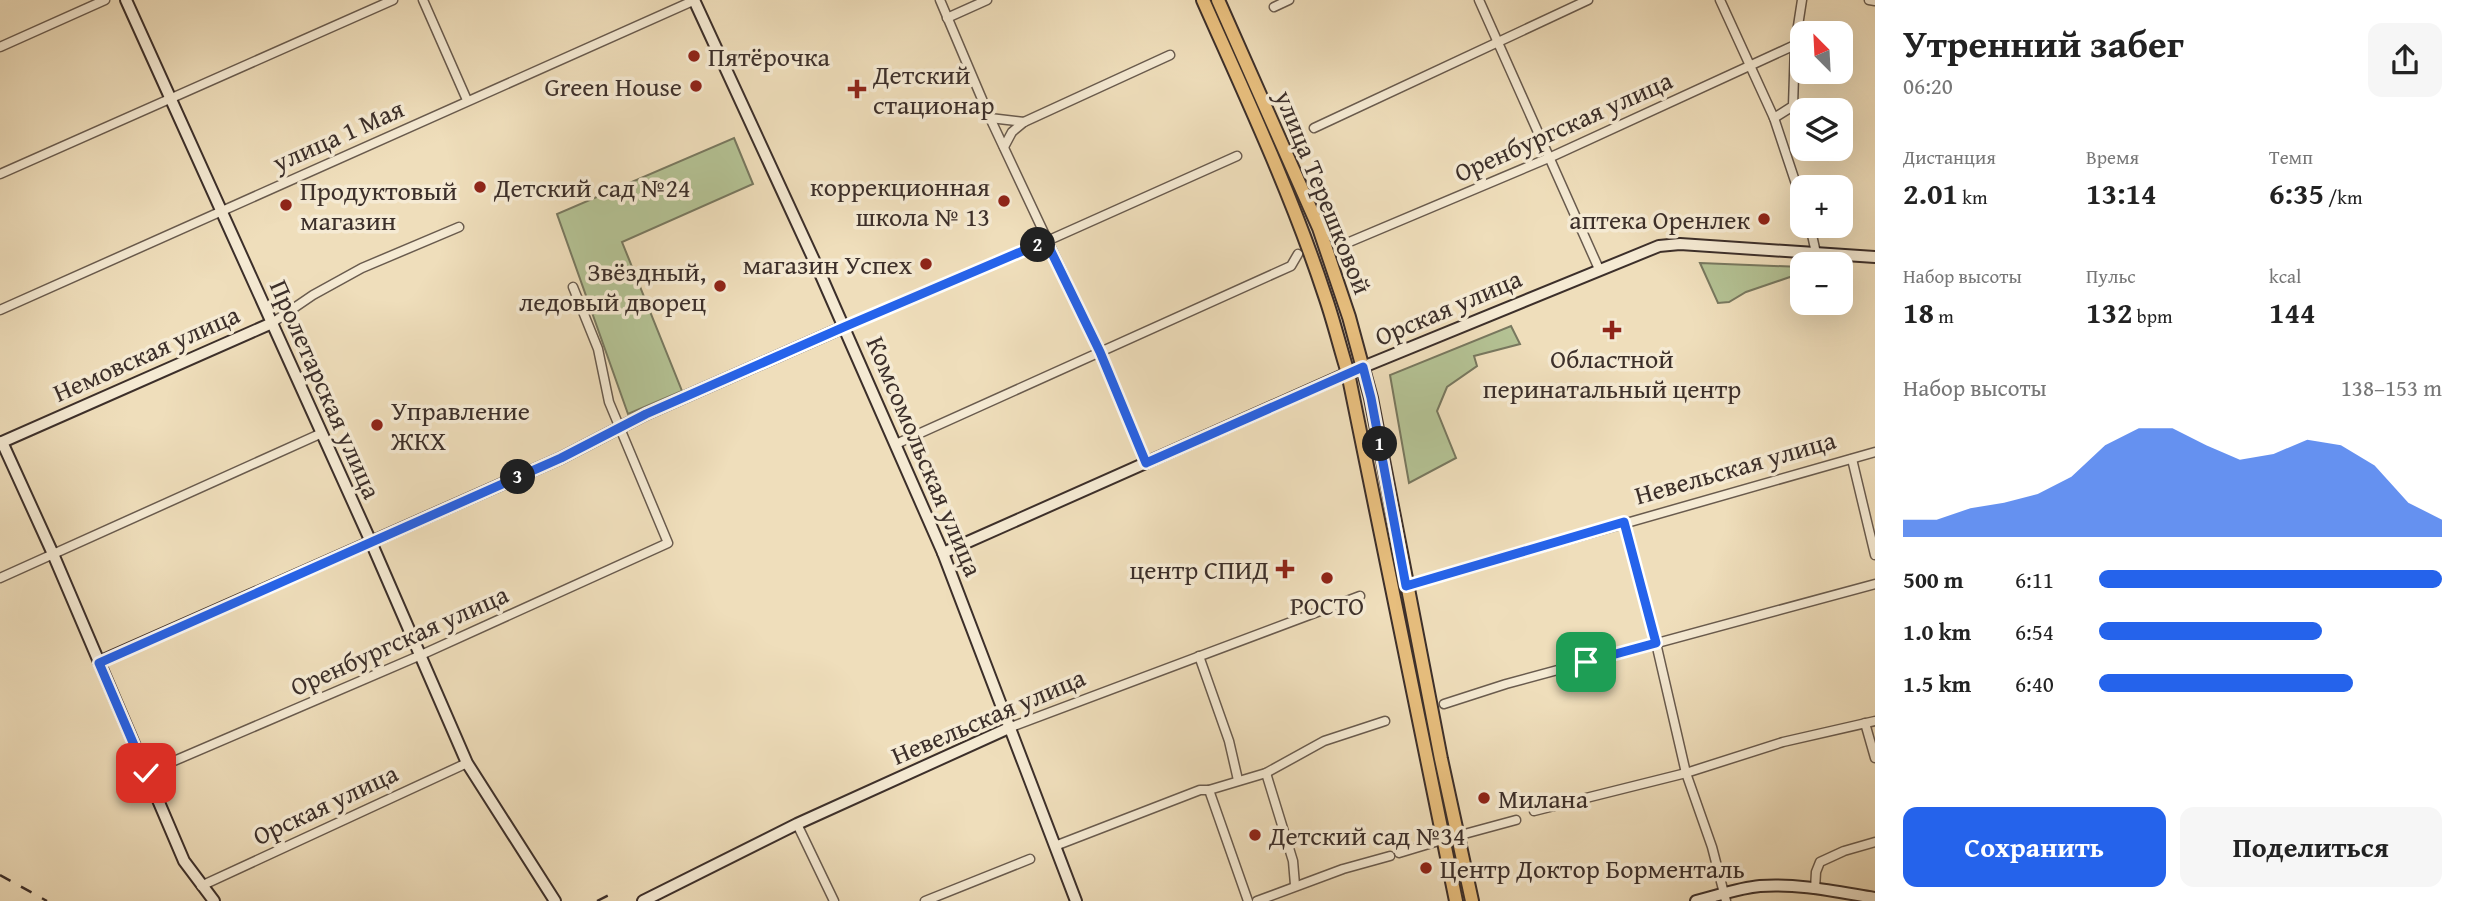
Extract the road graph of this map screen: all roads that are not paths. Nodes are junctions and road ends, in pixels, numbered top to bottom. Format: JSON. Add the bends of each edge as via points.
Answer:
{"nodes":[{"id":1,"x":105,"y":0,"type":"edge"},
{"id":2,"x":126,"y":0,"type":"edge"},
{"id":3,"x":393,"y":0,"type":"edge"},
{"id":4,"x":423,"y":0,"type":"edge"},
{"id":5,"x":694,"y":0,"type":"edge"},
{"id":6,"x":940,"y":0,"type":"edge"},
{"id":7,"x":987,"y":0,"type":"edge"},
{"id":8,"x":1203,"y":0,"type":"edge"},
{"id":9,"x":1219,"y":0,"type":"edge"},
{"id":10,"x":1289,"y":0,"type":"edge"},
{"id":11,"x":1479,"y":0,"type":"edge"},
{"id":12,"x":1588,"y":0,"type":"edge"},
{"id":13,"x":1720,"y":0,"type":"edge"},
{"id":14,"x":1802,"y":0,"type":"edge"},
{"id":15,"x":1869,"y":0,"type":"edge"},
{"id":16,"x":1875,"y":1,"type":"edge"},
{"id":17,"x":1274,"y":7,"type":"dead end"},
{"id":18,"x":947,"y":18,"type":"junction"},
{"id":19,"x":1799,"y":21,"type":"edge"},
{"id":20,"x":1499,"y":40,"type":"junction"},
{"id":21,"x":0,"y":47,"type":"edge"},
{"id":22,"x":1790,"y":47,"type":"edge"},
{"id":23,"x":1170,"y":55,"type":"dead end"},
{"id":24,"x":1749,"y":65,"type":"junction"},
{"id":25,"x":1794,"y":84,"type":"edge"},
{"id":26,"x":170,"y":99,"type":"junction"},
{"id":27,"x":467,"y":100,"type":"junction"},
{"id":28,"x":990,"y":118,"type":"junction"},
{"id":29,"x":1774,"y":118,"type":"junction"},
{"id":30,"x":1024,"y":122,"type":"junction"},
{"id":31,"x":1314,"y":128,"type":"dead end"},
{"id":32,"x":1004,"y":148,"type":"junction"},
{"id":33,"x":1237,"y":156,"type":"dead end"},
{"id":34,"x":1551,"y":157,"type":"junction"},
{"id":35,"x":0,"y":174,"type":"edge"},
{"id":36,"x":1793,"y":175,"type":"edge"},
{"id":37,"x":220,"y":211,"type":"junction"},
{"id":38,"x":459,"y":226,"type":"dead end"},
{"id":39,"x":1046,"y":241,"type":"junction"},
{"id":40,"x":1347,"y":243,"type":"dead end"},
{"id":41,"x":1800,"y":252,"type":"edge"},
{"id":42,"x":1298,"y":254,"type":"dead end"},
{"id":43,"x":1853,"y":256,"type":"edge"},
{"id":44,"x":1875,"y":257,"type":"edge"},
{"id":45,"x":1599,"y":269,"type":"junction"},
{"id":46,"x":573,"y":287,"type":"dead end"},
{"id":47,"x":0,"y":310,"type":"edge"},
{"id":48,"x":272,"y":323,"type":"junction"},
{"id":49,"x":844,"y":327,"type":"junction"},
{"id":50,"x":1100,"y":352,"type":"junction"},
{"id":51,"x":1363,"y":367,"type":"junction"},
{"id":52,"x":1348,"y":373,"type":"junction"},
{"id":53,"x":621,"y":427,"type":"junction"},
{"id":54,"x":322,"y":433,"type":"junction"},
{"id":55,"x":1,"y":441,"type":"edge"},
{"id":56,"x":896,"y":444,"type":"junction"},
{"id":57,"x":1875,"y":452,"type":"edge"},
{"id":58,"x":1852,"y":459,"type":"junction"},
{"id":59,"x":1146,"y":463,"type":"junction"},
{"id":60,"x":1624,"y":522,"type":"junction"},
{"id":61,"x":371,"y":542,"type":"junction"},
{"id":62,"x":943,"y":553,"type":"junction"},
{"id":63,"x":53,"y":554,"type":"junction"},
{"id":64,"x":1875,"y":555,"type":"edge"},
{"id":65,"x":0,"y":578,"type":"edge"},
{"id":66,"x":1875,"y":584,"type":"edge"},
{"id":67,"x":1406,"y":586,"type":"junction"},
{"id":68,"x":1360,"y":596,"type":"dead end"},
{"id":69,"x":1656,"y":643,"type":"junction"},
{"id":70,"x":421,"y":655,"type":"junction"},
{"id":71,"x":1199,"y":656,"type":"junction"},
{"id":72,"x":99,"y":663,"type":"junction"},
{"id":73,"x":1444,"y":704,"type":"dead end"},
{"id":74,"x":1385,"y":721,"type":"dead end"},
{"id":75,"x":1875,"y":721,"type":"edge"},
{"id":76,"x":1865,"y":723,"type":"junction"},
{"id":77,"x":1011,"y":727,"type":"junction"},
{"id":78,"x":1875,"y":758,"type":"edge"},
{"id":79,"x":467,"y":763,"type":"junction"},
{"id":80,"x":146,"y":773,"type":"junction"},
{"id":81,"x":1266,"y":773,"type":"junction"},
{"id":82,"x":1686,"y":773,"type":"junction"},
{"id":83,"x":1238,"y":780,"type":"junction"},
{"id":84,"x":1209,"y":790,"type":"junction"},
{"id":85,"x":1534,"y":811,"type":"dead end"},
{"id":86,"x":1516,"y":820,"type":"dead end"},
{"id":87,"x":797,"y":824,"type":"junction"},
{"id":88,"x":1457,"y":836,"type":"junction"},
{"id":89,"x":1442,"y":840,"type":"junction"},
{"id":90,"x":1875,"y":842,"type":"edge"},
{"id":91,"x":1055,"y":846,"type":"junction"},
{"id":92,"x":1030,"y":859,"type":"dead end"},
{"id":93,"x":201,"y":886,"type":"junction"},
{"id":94,"x":1295,"y":886,"type":"junction"},
{"id":95,"x":1815,"y":889,"type":"junction"},
{"id":96,"x":1273,"y":897,"type":"edge"},
{"id":97,"x":1726,"y":897,"type":"edge"},
{"id":98,"x":1875,"y":898,"type":"edge"},
{"id":99,"x":214,"y":901,"type":"edge"},
{"id":100,"x":555,"y":901,"type":"edge"},
{"id":101,"x":643,"y":901,"type":"edge"},
{"id":102,"x":834,"y":901,"type":"edge"},
{"id":103,"x":925,"y":901,"type":"edge"},
{"id":104,"x":1076,"y":901,"type":"edge"},
{"id":105,"x":1248,"y":901,"type":"edge"},
{"id":106,"x":1257,"y":901,"type":"edge"},
{"id":107,"x":1456,"y":901,"type":"edge"},
{"id":108,"x":1472,"y":901,"type":"edge"},
{"id":109,"x":1696,"y":901,"type":"edge"}],
"edges":[{"from":1,"to":21,"type":"street"},
{"from":2,"to":26,"type":"main road","name":"Пролетарская улица"},
{"from":3,"to":26,"type":"street"},
{"from":4,"to":27,"type":"street"},
{"from":5,"to":27,"type":"street","name":"улица 1 Мая"},
{"from":5,"to":49,"type":"main road","name":"Комсомольская улица"},
{"from":6,"to":18,"type":"street"},
{"from":7,"to":18,"type":"street"},
{"from":8,"to":52,"type":"main road","name":"улица Терешковой","via":[[1309,250]]},
{"from":9,"to":51,"type":"main road","name":"улица Терешковой","via":[[1319,228]]},
{"from":10,"to":17,"type":"street"},
{"from":11,"to":20,"type":"street"},
{"from":12,"to":20,"type":"street"},
{"from":13,"to":24,"type":"street"},
{"from":14,"to":19,"type":"street"},
{"from":15,"to":16,"type":"street"},
{"from":18,"to":28,"type":"street"},
{"from":20,"to":31,"type":"street"},
{"from":20,"to":34,"type":"street"},
{"from":22,"to":24,"type":"street","name":"Оренбургская улица"},
{"from":23,"to":30,"type":"street"},
{"from":24,"to":29,"type":"street"},
{"from":24,"to":34,"type":"street","name":"Оренбургская улица"},
{"from":25,"to":29,"type":"street","via":[[1793,106]]},
{"from":26,"to":35,"type":"street"},
{"from":26,"to":37,"type":"main road","name":"Пролетарская улица"},
{"from":27,"to":37,"type":"street","name":"улица 1 Мая"},
{"from":28,"to":30,"type":"street"},
{"from":28,"to":32,"type":"street"},
{"from":29,"to":36,"type":"street"},
{"from":30,"to":32,"type":"street"},
{"from":32,"to":39,"type":"street"},
{"from":33,"to":39,"type":"street"},
{"from":34,"to":40,"type":"street","name":"Оренбургская улица"},
{"from":34,"to":45,"type":"street"},
{"from":37,"to":47,"type":"street","name":"улица 1 Мая"},
{"from":37,"to":48,"type":"main road","name":"Пролетарская улица"},
{"from":38,"to":48,"type":"street","name":"Немовская улица","via":[[362,268]]},
{"from":39,"to":49,"type":"street"},
{"from":39,"to":50,"type":"street"},
{"from":41,"to":45,"type":"main road","name":"Орская улица","via":[[1669,244]]},
{"from":42,"to":50,"type":"street","via":[[1291,266]]},
{"from":43,"to":44,"type":"main road","name":"Орская улица"},
{"from":45,"to":51,"type":"main road","name":"Орская улица"},
{"from":46,"to":53,"type":"street","via":[[598,349],[609,402]]},
{"from":48,"to":54,"type":"main road","name":"Пролетарская улица"},
{"from":48,"to":55,"type":"main road","name":"Немовская улица"},
{"from":49,"to":53,"type":"main road"},
{"from":49,"to":56,"type":"main road","name":"Комсомольская улица"},
{"from":50,"to":56,"type":"street"},
{"from":50,"to":59,"type":"street"},
{"from":51,"to":52,"type":"main road","name":"Орская улица"},
{"from":51,"to":67,"type":"main road","name":"улица Терешковой"},
{"from":52,"to":59,"type":"main road","name":"Орская улица"},
{"from":52,"to":89,"type":"main road","name":"улица Терешковой"},
{"from":53,"to":61,"type":"main road","via":[[549,464]]},
{"from":53,"to":70,"type":"street","name":"Оренбургская улица","via":[[668,543]]},
{"from":54,"to":61,"type":"main road","name":"Пролетарская улица"},
{"from":54,"to":63,"type":"street"},
{"from":55,"to":63,"type":"main road"},
{"from":56,"to":62,"type":"main road","name":"Комсомольская улица"},
{"from":57,"to":58,"type":"street","name":"Невельская улица"},
{"from":58,"to":60,"type":"street","name":"Невельская улица"},
{"from":58,"to":64,"type":"street"},
{"from":59,"to":62,"type":"main road","name":"Орская улица"},
{"from":60,"to":67,"type":"street","name":"Невельская улица"},
{"from":60,"to":69,"type":"street"},
{"from":61,"to":70,"type":"main road","name":"Пролетарская улица"},
{"from":61,"to":72,"type":"main road"},
{"from":62,"to":77,"type":"main road","name":"Комсомольская улица"},
{"from":63,"to":65,"type":"street"},
{"from":63,"to":72,"type":"main road"},
{"from":66,"to":69,"type":"street"},
{"from":67,"to":88,"type":"main road","name":"улица Терешковой"},
{"from":68,"to":71,"type":"street","name":"Невельская улица"},
{"from":69,"to":73,"type":"street"},
{"from":69,"to":82,"type":"street"},
{"from":70,"to":79,"type":"main road","name":"Пролетарская улица"},
{"from":70,"to":80,"type":"street","name":"Оренбургская улица"},
{"from":71,"to":77,"type":"street","name":"Невельская улица"},
{"from":71,"to":83,"type":"street"},
{"from":72,"to":80,"type":"main road"},
{"from":74,"to":81,"type":"street","via":[[1324,741]]},
{"from":75,"to":76,"type":"street"},
{"from":76,"to":78,"type":"street"},
{"from":76,"to":82,"type":"street","via":[[1783,742]]},
{"from":77,"to":87,"type":"main road","name":"Невельская улица"},
{"from":77,"to":91,"type":"main road","name":"Комсомольская улица"},
{"from":79,"to":93,"type":"street","name":"Орская улица"},
{"from":79,"to":100,"type":"main road","name":"Пролетарская улица"},
{"from":80,"to":93,"type":"main road","via":[[184,861]]},
{"from":81,"to":83,"type":"street"},
{"from":81,"to":94,"type":"street","via":[[1293,861]]},
{"from":82,"to":85,"type":"street"},
{"from":82,"to":97,"type":"street"},
{"from":83,"to":84,"type":"street"},
{"from":84,"to":91,"type":"street"},
{"from":84,"to":105,"type":"street"},
{"from":86,"to":88,"type":"street"},
{"from":87,"to":101,"type":"main road","name":"Невельская улица"},
{"from":87,"to":102,"type":"street"},
{"from":88,"to":108,"type":"main road","name":"улица Терешковой"},
{"from":89,"to":94,"type":"street"},
{"from":89,"to":107,"type":"main road","name":"улица Терешковой"},
{"from":90,"to":95,"type":"street","via":[[1820,862]]},
{"from":91,"to":104,"type":"main road","name":"Комсомольская улица"},
{"from":92,"to":103,"type":"street"},
{"from":93,"to":99,"type":"main road"},
{"from":94,"to":96,"type":"street"},
{"from":95,"to":97,"type":"main road","via":[[1757,887]]},
{"from":95,"to":98,"type":"main road"},
{"from":96,"to":106,"type":"street"},
{"from":97,"to":109,"type":"main road"}]}
